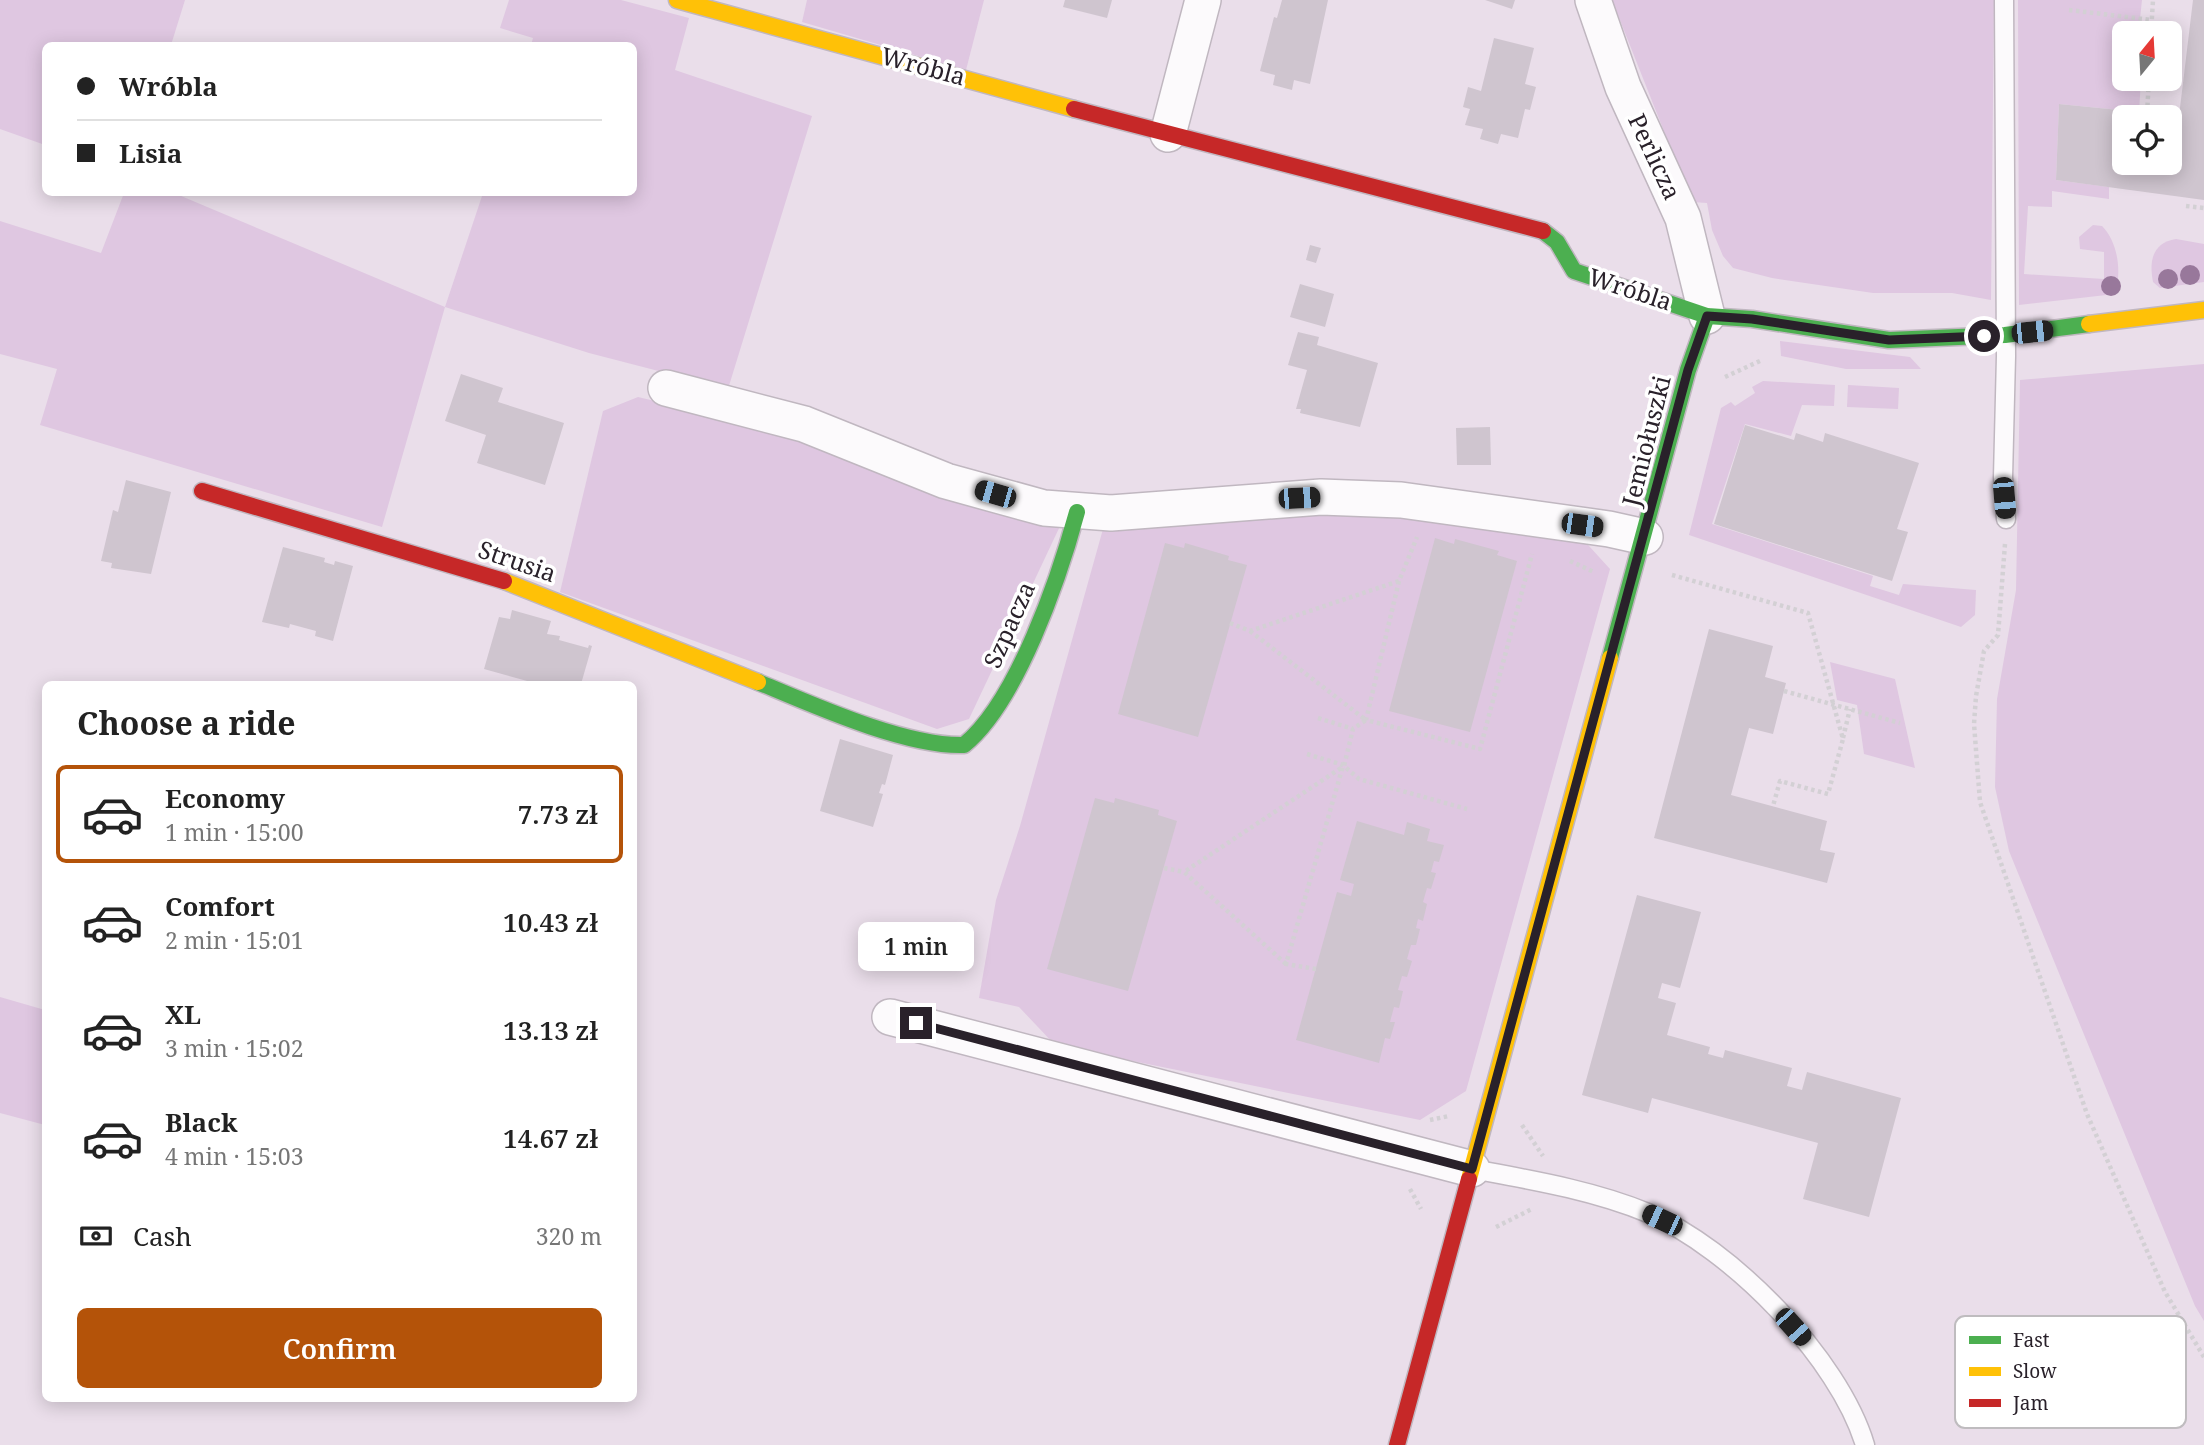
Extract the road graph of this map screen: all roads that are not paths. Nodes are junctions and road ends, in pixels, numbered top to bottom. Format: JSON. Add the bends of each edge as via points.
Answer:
{"nodes":[{"id":1,"x":677,"y":0,"type":"edge"},
{"id":2,"x":1203,"y":0,"type":"edge"},
{"id":3,"x":1593,"y":0,"type":"edge"},
{"id":4,"x":2004,"y":0,"type":"edge"},
{"id":5,"x":1168,"y":134,"type":"junction"},
{"id":6,"x":2204,"y":310,"type":"edge"},
{"id":7,"x":1707,"y":316,"type":"junction"},
{"id":8,"x":2005,"y":335,"type":"junction"},
{"id":9,"x":666,"y":388,"type":"dead end"},
{"id":10,"x":202,"y":491,"type":"dead end"},
{"id":11,"x":1077,"y":512,"type":"junction"},
{"id":12,"x":2006,"y":519,"type":"road end"},
{"id":13,"x":1645,"y":537,"type":"junction"},
{"id":14,"x":963,"y":745,"type":"joint"},
{"id":15,"x":890,"y":1017,"type":"dead end"},
{"id":16,"x":1472,"y":1169,"type":"junction"},
{"id":17,"x":1396,"y":1445,"type":"edge"},
{"id":18,"x":1865,"y":1445,"type":"edge"}],
"edges":[{"from":1,"to":5,"type":"street","name":"Wróbla"},
{"from":2,"to":5,"type":"street"},
{"from":3,"to":7,"type":"street","name":"Perlicza","via":[[1623,87],[1682,218]]},
{"from":4,"to":8,"type":"lane"},
{"from":5,"to":7,"type":"street","name":"Wróbla","via":[[1546,232],[1574,271]]},
{"from":6,"to":8,"type":"street","name":"Wróbla"},
{"from":7,"to":8,"type":"street","name":"Wróbla","via":[[1889,340]]},
{"from":7,"to":13,"type":"street","name":"Jemiołuszki","via":[[1688,370]]},
{"from":8,"to":12,"type":"lane"},
{"from":9,"to":11,"type":"street","via":[[804,424],[946,481],[1044,508]]},
{"from":10,"to":14,"type":"street","name":"Strusia","via":[[476,571],[807,702],[940,745]]},
{"from":11,"to":13,"type":"street","via":[[1321,497],[1401,500],[1609,528]]},
{"from":11,"to":14,"type":"street","name":"Szpacza","via":[[1064,559],[999,706],[982,731]]},
{"from":13,"to":16,"type":"street","name":"Jemiołuszki"},
{"from":15,"to":16,"type":"street"},
{"from":16,"to":17,"type":"street","name":"Jemiołuszki"},
{"from":16,"to":18,"type":"lane","via":[[1542,1182],[1647,1213],[1677,1227],[1766,1296],[1807,1342],[1836,1386]]}]}
